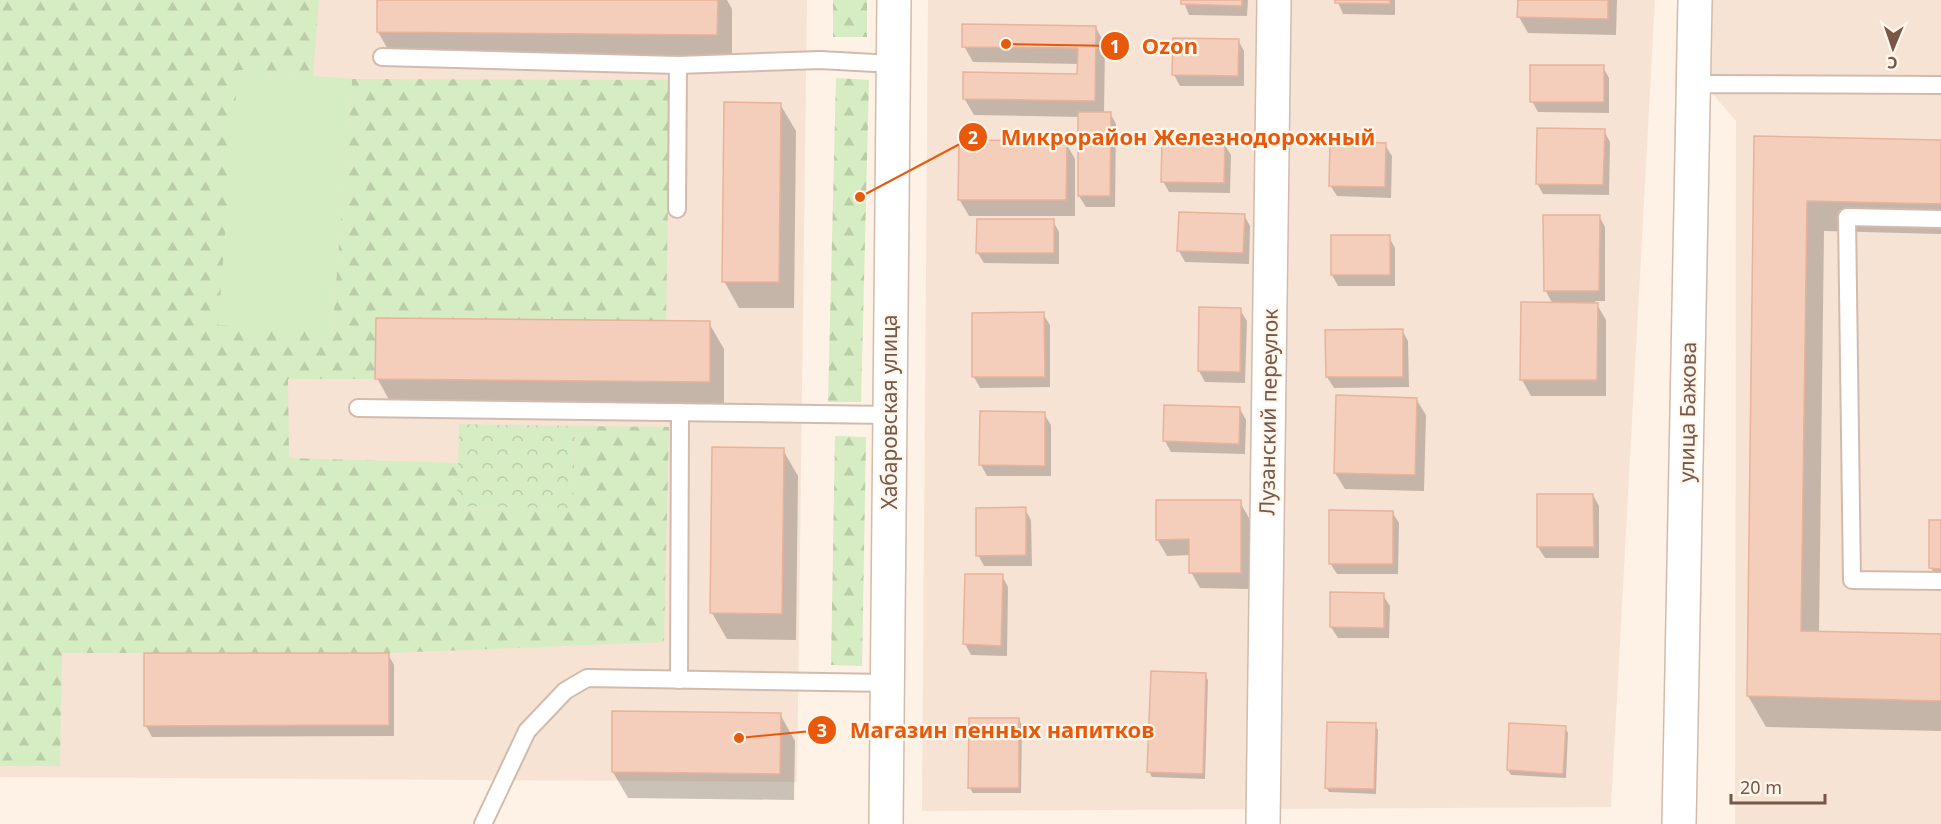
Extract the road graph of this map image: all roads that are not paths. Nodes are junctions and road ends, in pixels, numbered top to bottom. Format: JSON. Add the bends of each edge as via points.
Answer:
{"nodes":[{"id":1,"x":894,"y":0,"type":"edge"},
{"id":2,"x":1274,"y":0,"type":"edge"},
{"id":3,"x":1695,"y":0,"type":"edge"},
{"id":4,"x":382,"y":57,"type":"dead end"},
{"id":5,"x":678,"y":64,"type":"junction"},
{"id":6,"x":893,"y":64,"type":"junction"},
{"id":7,"x":1941,"y":85,"type":"edge"},
{"id":8,"x":1694,"y":87,"type":"junction"},
{"id":9,"x":677,"y":209,"type":"dead end"},
{"id":10,"x":1941,"y":219,"type":"edge"},
{"id":11,"x":358,"y":408,"type":"dead end"},
{"id":12,"x":680,"y":412,"type":"junction"},
{"id":13,"x":890,"y":415,"type":"junction"},
{"id":14,"x":1941,"y":581,"type":"edge"},
{"id":15,"x":679,"y":680,"type":"junction"},
{"id":16,"x":888,"y":683,"type":"junction"},
{"id":17,"x":483,"y":824,"type":"edge"},
{"id":18,"x":886,"y":824,"type":"edge"},
{"id":19,"x":1263,"y":824,"type":"edge"},
{"id":20,"x":1679,"y":824,"type":"edge"}],
"edges":[{"from":1,"to":6,"type":"street","name":"Хабаровская улица"},
{"from":2,"to":19,"type":"street","name":"Лузанский переулок"},
{"from":3,"to":8,"type":"street","name":"улица Бажова"},
{"from":4,"to":5,"type":"lane"},
{"from":5,"to":6,"type":"lane","via":[[820,60]]},
{"from":5,"to":9,"type":"lane"},
{"from":6,"to":13,"type":"street","name":"Хабаровская улица"},
{"from":7,"to":8,"type":"lane"},
{"from":8,"to":20,"type":"street","name":"улица Бажова"},
{"from":10,"to":14,"type":"lane","via":[[1847,217],[1852,580]]},
{"from":11,"to":12,"type":"lane"},
{"from":12,"to":13,"type":"lane"},
{"from":12,"to":15,"type":"lane"},
{"from":13,"to":16,"type":"street","name":"Хабаровская улица"},
{"from":15,"to":16,"type":"lane"},
{"from":15,"to":17,"type":"lane","via":[[587,678],[566,692],[527,731]]},
{"from":16,"to":18,"type":"street","name":"Хабаровская улица"}]}
